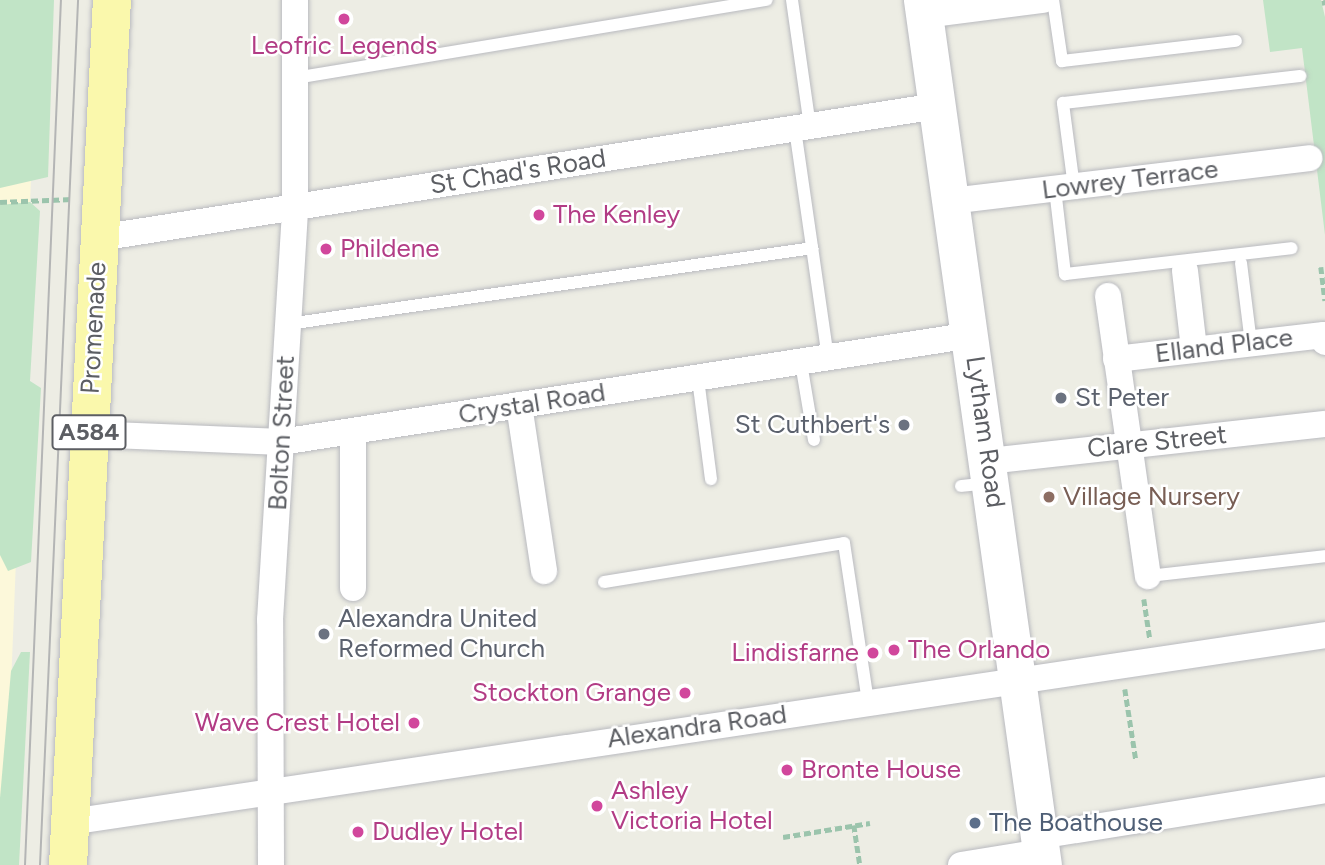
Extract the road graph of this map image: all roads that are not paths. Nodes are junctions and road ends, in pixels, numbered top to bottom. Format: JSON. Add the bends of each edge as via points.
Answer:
{"nodes":[{"id":1,"x":112,"y":0,"type":"edge"},
{"id":2,"x":295,"y":0,"type":"edge"},
{"id":3,"x":767,"y":0,"type":"edge"},
{"id":4,"x":792,"y":0,"type":"edge"},
{"id":5,"x":1043,"y":0,"type":"edge"},
{"id":6,"x":1053,"y":0,"type":"edge"},
{"id":7,"x":923,"y":7,"type":"edge"},
{"id":8,"x":1236,"y":41,"type":"dead end"},
{"id":9,"x":1300,"y":76,"type":"dead end"},
{"id":10,"x":294,"y":78,"type":"junction"},
{"id":11,"x":937,"y":106,"type":"junction"},
{"id":12,"x":802,"y":128,"type":"junction"},
{"id":13,"x":1309,"y":158,"type":"dead end"},
{"id":14,"x":1064,"y":188,"type":"junction"},
{"id":15,"x":950,"y":201,"type":"junction"},
{"id":16,"x":295,"y":206,"type":"junction"},
{"id":17,"x":99,"y":238,"type":"junction"},
{"id":18,"x":813,"y":248,"type":"junction"},
{"id":19,"x":1292,"y":248,"type":"dead end"},
{"id":20,"x":1241,"y":263,"type":"dead end"},
{"id":21,"x":1185,"y":271,"type":"dead end"},
{"id":22,"x":1108,"y":296,"type":"dead end"},
{"id":23,"x":288,"y":324,"type":"junction"},
{"id":24,"x":972,"y":335,"type":"junction"},
{"id":25,"x":1325,"y":342,"type":"edge"},
{"id":26,"x":1251,"y":343,"type":"junction"},
{"id":27,"x":1194,"y":349,"type":"junction"},
{"id":28,"x":828,"y":359,"type":"junction"},
{"id":29,"x":1116,"y":359,"type":"junction"},
{"id":30,"x":801,"y":363,"type":"junction"},
{"id":31,"x":698,"y":379,"type":"junction"},
{"id":32,"x":519,"y":405,"type":"junction"},
{"id":33,"x":1325,"y":424,"type":"edge"},
{"id":34,"x":353,"y":432,"type":"junction"},
{"id":35,"x":89,"y":433,"type":"junction"},
{"id":36,"x":814,"y":440,"type":"dead end"},
{"id":37,"x":281,"y":442,"type":"junction"},
{"id":38,"x":1128,"y":444,"type":"junction"},
{"id":39,"x":981,"y":477,"type":"junction"},
{"id":40,"x":711,"y":479,"type":"dead end"},
{"id":41,"x":1325,"y":556,"type":"edge"},
{"id":42,"x":544,"y":571,"type":"dead end"},
{"id":43,"x":1147,"y":576,"type":"joint"},
{"id":44,"x":604,"y":582,"type":"dead end"},
{"id":45,"x":352,"y":589,"type":"dead end"},
{"id":46,"x":1325,"y":635,"type":"edge"},
{"id":47,"x":1020,"y":681,"type":"junction"},
{"id":48,"x":868,"y":702,"type":"junction"},
{"id":49,"x":1325,"y":790,"type":"edge"},
{"id":50,"x":267,"y":792,"type":"junction"},
{"id":51,"x":70,"y":822,"type":"junction"},
{"id":52,"x":1041,"y":851,"type":"edge"},
{"id":53,"x":68,"y":865,"type":"edge"},
{"id":54,"x":271,"y":865,"type":"edge"},
{"id":55,"x":961,"y":865,"type":"edge"}],
"edges":[{"from":1,"to":17,"type":"main road","name":"Promenade","number":"A584"},
{"from":2,"to":10,"type":"street","name":"Bolton Street"},
{"from":3,"to":10,"type":"lane"},
{"from":4,"to":12,"type":"lane"},
{"from":5,"to":7,"type":"street"},
{"from":6,"to":8,"type":"lane","via":[[1062,61]]},
{"from":7,"to":11,"type":"main road","name":"Lytham Road"},
{"from":9,"to":14,"type":"lane","via":[[1063,103]]},
{"from":10,"to":16,"type":"street","name":"Bolton Street"},
{"from":11,"to":12,"type":"street","name":"St Chad's Road"},
{"from":11,"to":15,"type":"main road","name":"Lytham Road"},
{"from":12,"to":16,"type":"street","name":"St Chad's Road"},
{"from":12,"to":18,"type":"lane"},
{"from":13,"to":14,"type":"street","name":"Lowrey Terrace"},
{"from":14,"to":15,"type":"street","name":"Lowrey Terrace"},
{"from":14,"to":19,"type":"lane","via":[[1065,274]]},
{"from":15,"to":24,"type":"main road","name":"Lytham Road"},
{"from":16,"to":17,"type":"street","name":"St Chad's Road"},
{"from":16,"to":23,"type":"street","name":"Bolton Street"},
{"from":17,"to":35,"type":"main road","name":"Promenade","number":"A584"},
{"from":18,"to":23,"type":"lane"},
{"from":18,"to":28,"type":"lane"},
{"from":20,"to":26,"type":"lane"},
{"from":21,"to":27,"type":"street"},
{"from":22,"to":29,"type":"street"},
{"from":23,"to":37,"type":"street","name":"Bolton Street"},
{"from":24,"to":28,"type":"street","name":"Crystal Road"},
{"from":24,"to":39,"type":"main road","name":"Lytham Road"},
{"from":25,"to":26,"type":"street","name":"Elland Place","via":[[1324,335]]},
{"from":26,"to":27,"type":"street","name":"Elland Place"},
{"from":27,"to":29,"type":"street","name":"Elland Place"},
{"from":28,"to":30,"type":"street","name":"Crystal Road"},
{"from":29,"to":38,"type":"street"},
{"from":30,"to":31,"type":"street","name":"Crystal Road"},
{"from":30,"to":36,"type":"lane"},
{"from":31,"to":32,"type":"street","name":"Crystal Road"},
{"from":31,"to":40,"type":"lane"},
{"from":32,"to":34,"type":"street","name":"Crystal Road"},
{"from":32,"to":42,"type":"street"},
{"from":33,"to":38,"type":"street","name":"Clare Street"},
{"from":34,"to":37,"type":"street","name":"Crystal Road"},
{"from":34,"to":45,"type":"street"},
{"from":35,"to":37,"type":"street","name":"Crystal Road"},
{"from":35,"to":51,"type":"main road","name":"Promenade","number":"A584"},
{"from":37,"to":50,"type":"street","name":"Bolton Street","via":[[270,620]]},
{"from":38,"to":39,"type":"street","name":"Clare Street"},
{"from":38,"to":43,"type":"street"},
{"from":39,"to":47,"type":"main road","name":"Lytham Road"},
{"from":41,"to":43,"type":"lane"},
{"from":44,"to":48,"type":"lane","via":[[844,543]]},
{"from":46,"to":47,"type":"street","name":"Alexandra Road"},
{"from":47,"to":48,"type":"street","name":"Alexandra Road"},
{"from":47,"to":52,"type":"main road","name":"Lytham Road"},
{"from":48,"to":50,"type":"street","name":"Alexandra Road"},
{"from":49,"to":52,"type":"street"},
{"from":50,"to":51,"type":"street","name":"Alexandra Road"},
{"from":50,"to":54,"type":"street","name":"Bolton Street"},
{"from":51,"to":53,"type":"main road","name":"Promenade","number":"A584"},
{"from":52,"to":55,"type":"street"}]}
